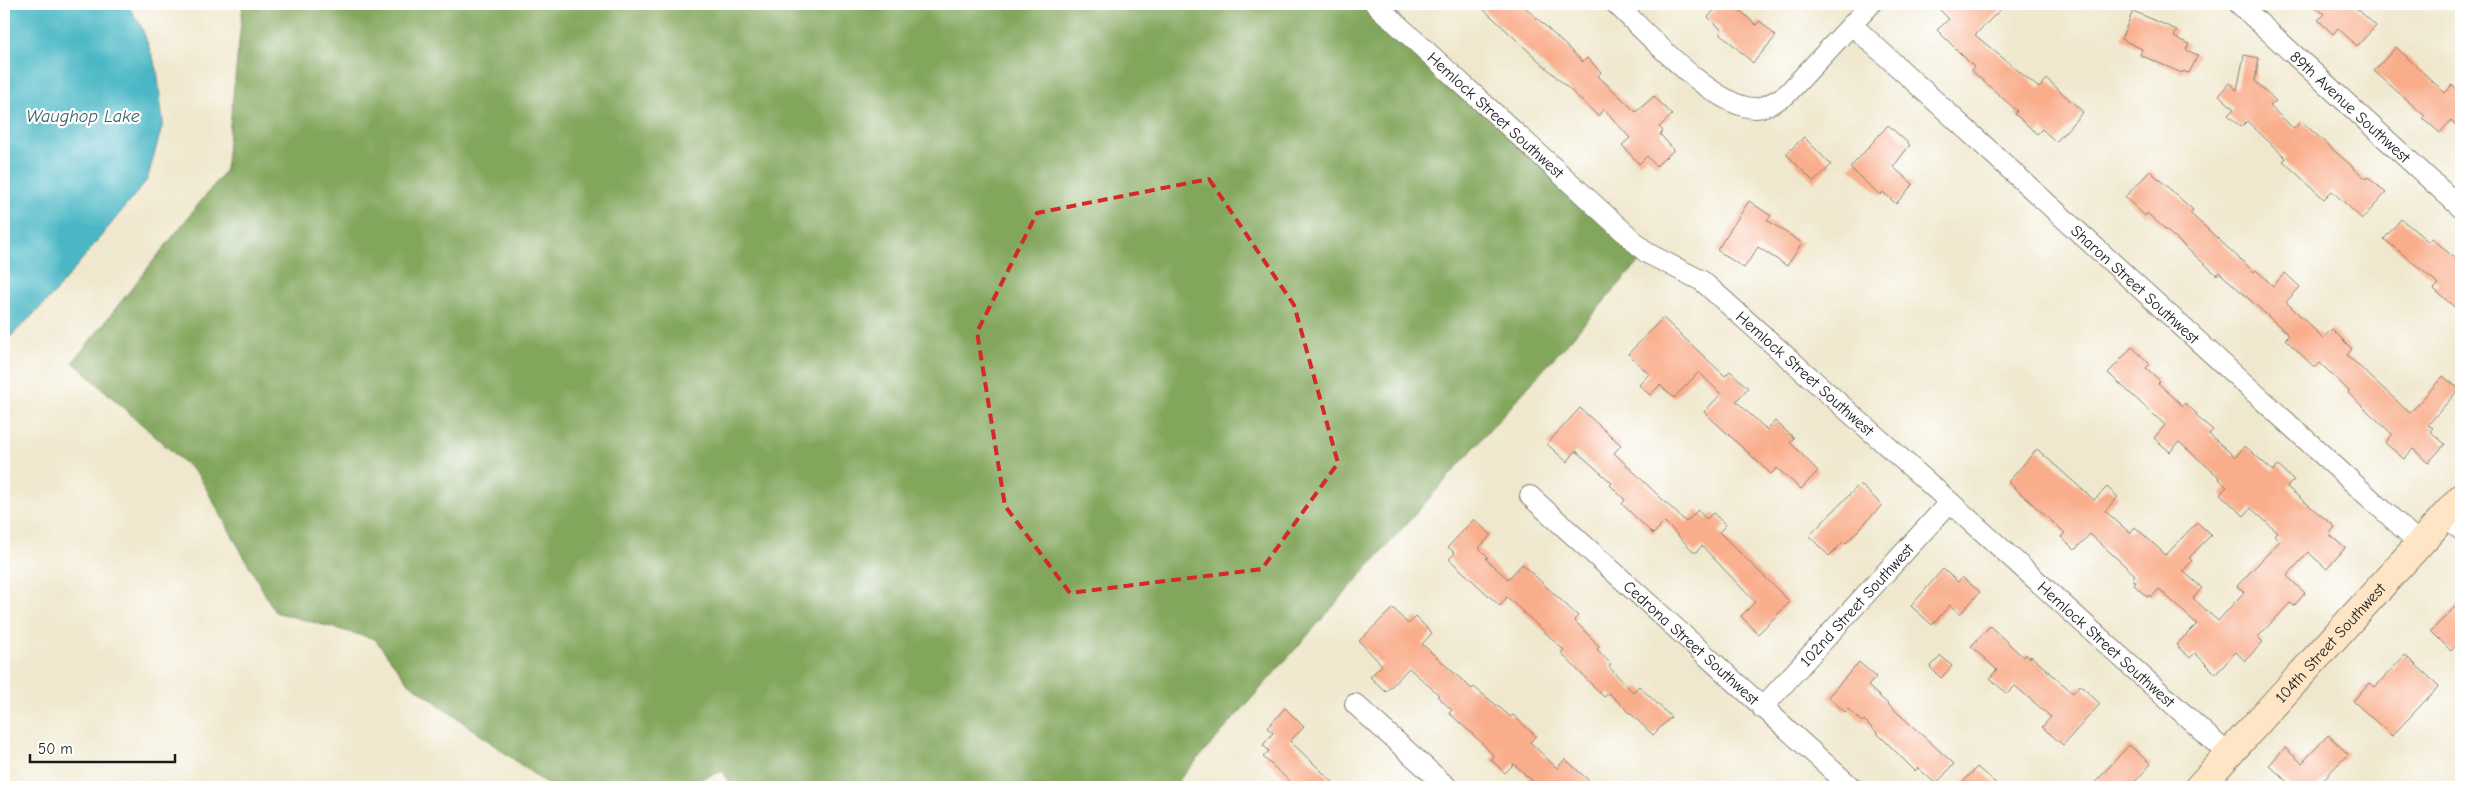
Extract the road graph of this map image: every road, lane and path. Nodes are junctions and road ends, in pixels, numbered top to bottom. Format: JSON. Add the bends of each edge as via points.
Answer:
{"nodes":[{"id":1,"x":1375,"y":4,"type":"edge"},
{"id":2,"x":1616,"y":4,"type":"edge"},
{"id":3,"x":1871,"y":4,"type":"edge"},
{"id":4,"x":2240,"y":5,"type":"edge"},
{"id":5,"x":1852,"y":25,"type":"junction"},
{"id":6,"x":2461,"y":208,"type":"edge"},
{"id":7,"x":1530,"y":496,"type":"dead end"},
{"id":8,"x":1950,"y":502,"type":"junction"},
{"id":9,"x":2456,"y":514,"type":"edge"},
{"id":10,"x":2419,"y":543,"type":"junction"},
{"id":11,"x":1355,"y":704,"type":"dead end"},
{"id":12,"x":1762,"y":708,"type":"junction"},
{"id":13,"x":2228,"y":755,"type":"junction"},
{"id":14,"x":1447,"y":787,"type":"edge"},
{"id":15,"x":1851,"y":787,"type":"edge"},
{"id":16,"x":2200,"y":787,"type":"edge"}],
"edges":[{"from":1,"to":8,"type":"street","name":"Hemlock Street Southwest","via":[[1647,253],[1702,281]]},
{"from":2,"to":5,"type":"street","via":[[1710,89],[1742,106],[1757,108],[1786,95]]},
{"from":3,"to":5,"type":"street"},
{"from":4,"to":6,"type":"street","name":"89th Avenue Southwest"},
{"from":5,"to":10,"type":"street","name":"Sharon Street Southwest"},
{"from":7,"to":12,"type":"street","name":"Cedrona Street Southwest"},
{"from":8,"to":12,"type":"street","name":"102nd Street Southwest"},
{"from":8,"to":13,"type":"street","name":"Hemlock Street Southwest"},
{"from":9,"to":10,"type":"street","name":"104th Street Southwest"},
{"from":10,"to":13,"type":"street","name":"104th Street Southwest"},
{"from":11,"to":14,"type":"street"},
{"from":12,"to":15,"type":"street","name":"Cedrona Street Southwest"},
{"from":13,"to":16,"type":"street","name":"104th Street Southwest"}]}
